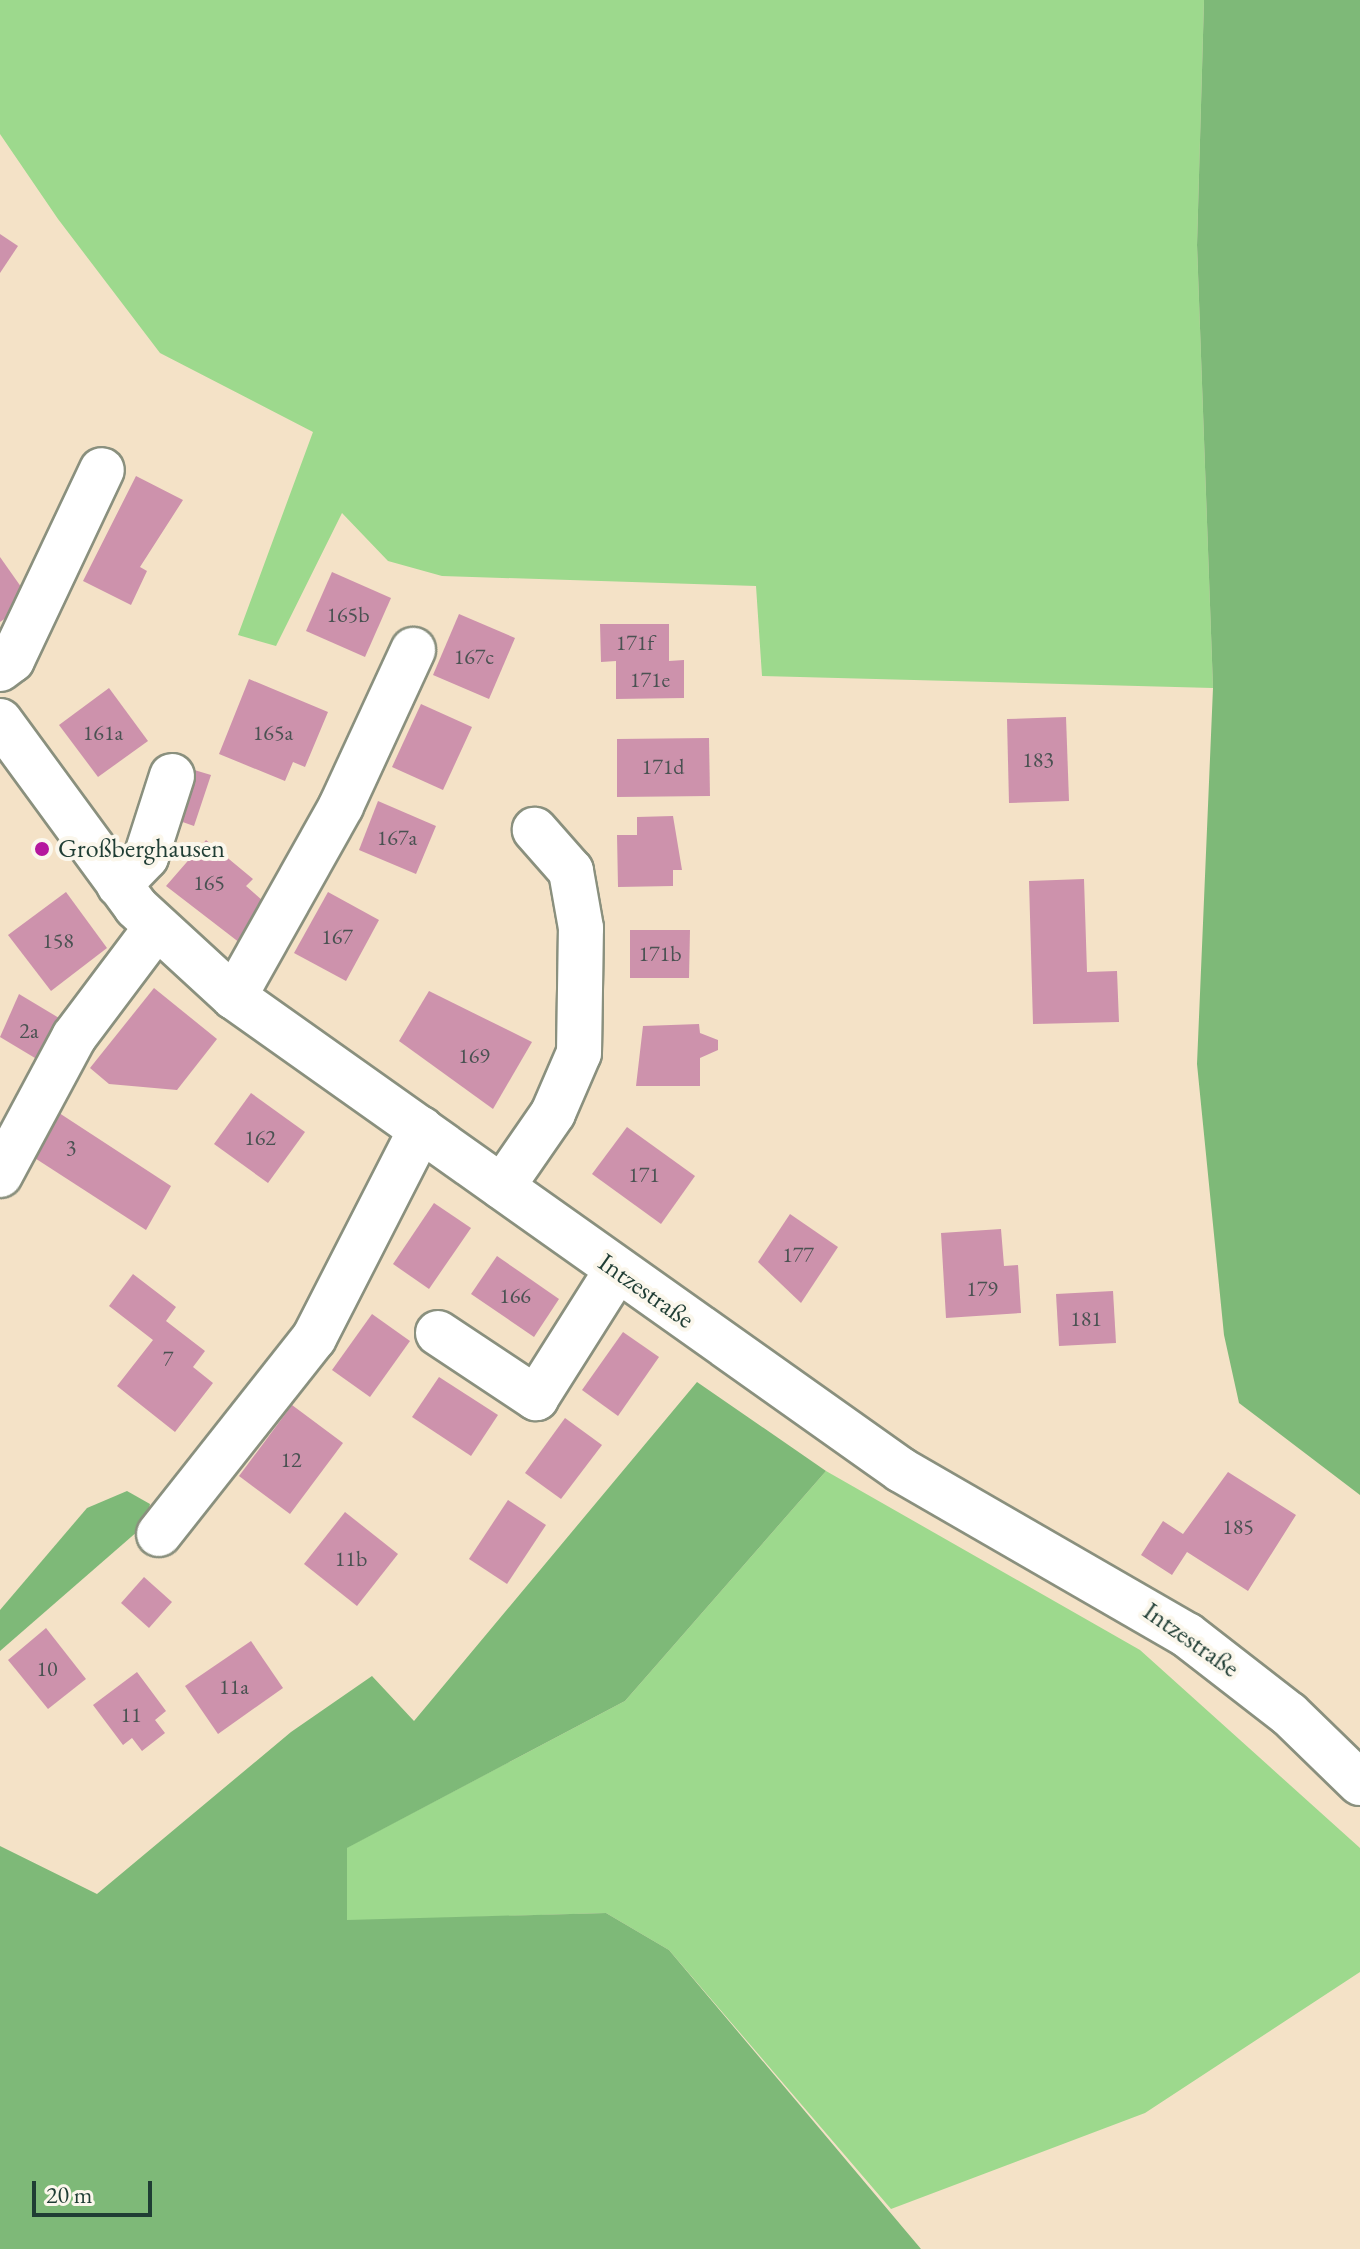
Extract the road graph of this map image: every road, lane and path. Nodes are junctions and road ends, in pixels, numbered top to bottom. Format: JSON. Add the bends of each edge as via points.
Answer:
{"nodes":[{"id":1,"x":102,"y":470,"type":"dead end"},
{"id":2,"x":413,"y":650,"type":"dead end"},
{"id":3,"x":0,"y":669,"type":"edge"},
{"id":4,"x":0,"y":721,"type":"edge"},
{"id":5,"x":172,"y":776,"type":"dead end"},
{"id":6,"x":535,"y":830,"type":"dead end"},
{"id":7,"x":119,"y":885,"type":"junction"},
{"id":8,"x":155,"y":929,"type":"junction"},
{"id":9,"x":234,"y":997,"type":"junction"},
{"id":10,"x":421,"y":1129,"type":"junction"},
{"id":11,"x":0,"y":1175,"type":"edge"},
{"id":12,"x":502,"y":1187,"type":"junction"},
{"id":13,"x":617,"y":1270,"type":"junction"},
{"id":14,"x":438,"y":1333,"type":"dead end"},
{"id":15,"x":159,"y":1534,"type":"dead end"},
{"id":16,"x":1360,"y":1783,"type":"edge"}],
"edges":[{"from":1,"to":3,"type":"main road","via":[[12,660]]},
{"from":2,"to":9,"type":"main road","via":[[341,806]]},
{"from":4,"to":7,"type":"main road","name":"Intzestraße"},
{"from":5,"to":7,"type":"main road","via":[[146,857]]},
{"from":6,"to":12,"type":"main road","via":[[571,871],[581,928],[579,1053],[553,1113]]},
{"from":7,"to":8,"type":"main road","name":"Intzestraße"},
{"from":8,"to":9,"type":"main road","name":"Intzestraße"},
{"from":8,"to":11,"type":"main road","via":[[74,1037]]},
{"from":9,"to":10,"type":"main road","name":"Intzestraße"},
{"from":10,"to":12,"type":"main road","name":"Intzestraße"},
{"from":10,"to":15,"type":"main road","via":[[314,1338]]},
{"from":12,"to":13,"type":"main road","name":"Intzestraße"},
{"from":13,"to":14,"type":"main road","via":[[536,1398]]},
{"from":13,"to":16,"type":"main road","name":"Intzestraße","via":[[901,1470],[1176,1628],[1289,1714]]}]}
